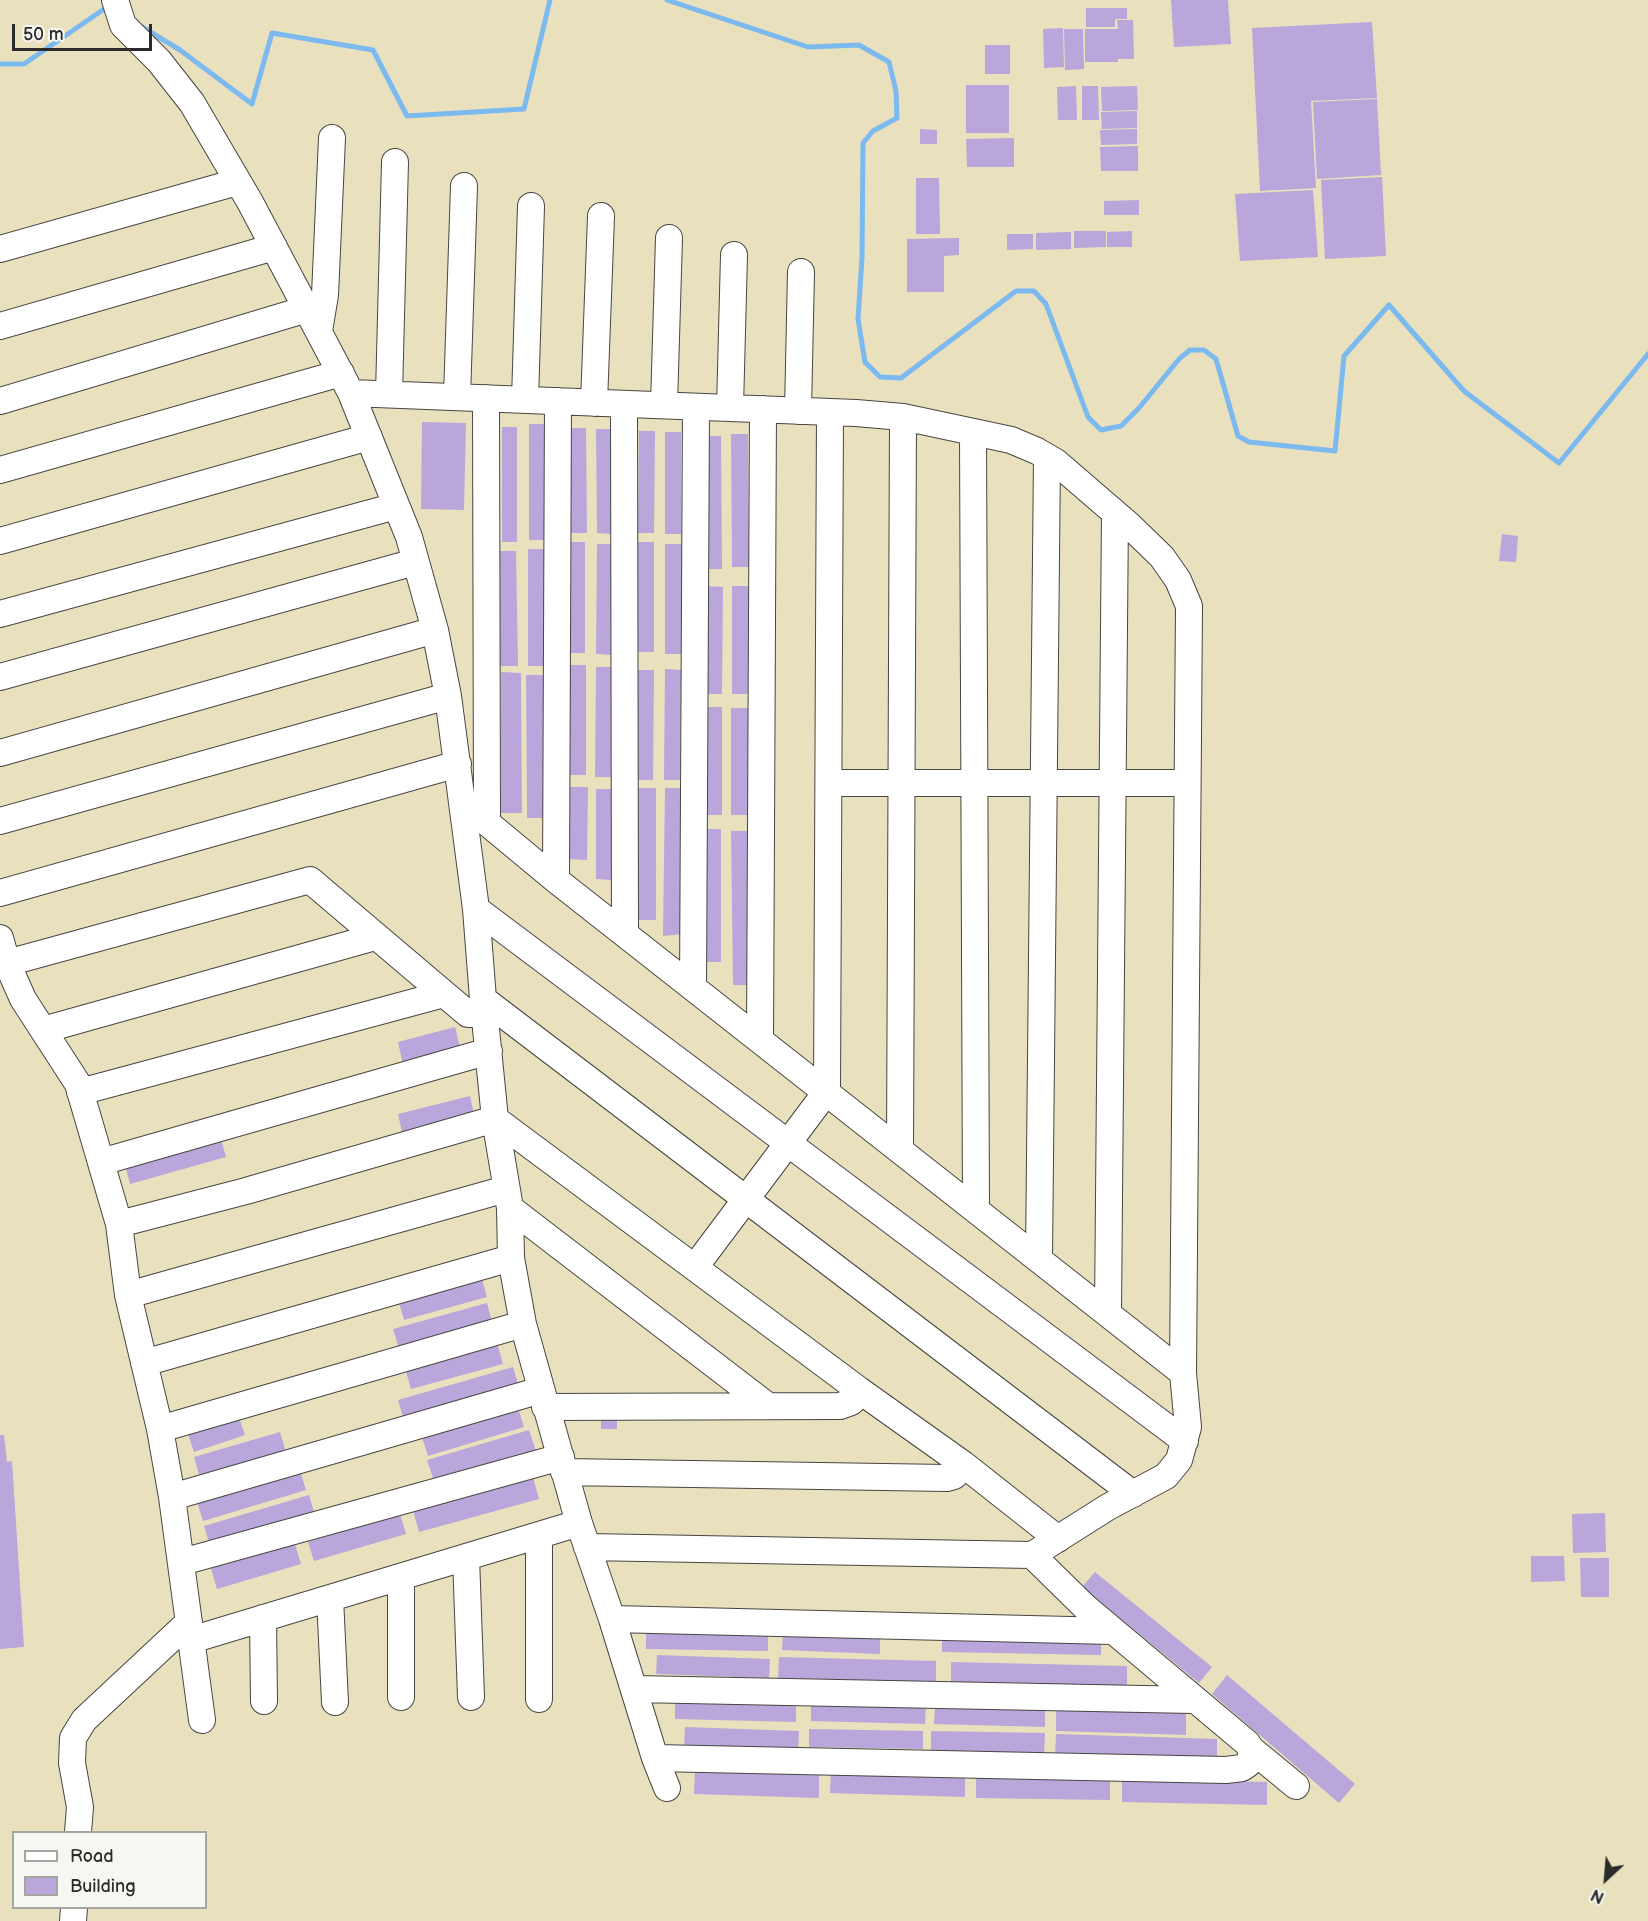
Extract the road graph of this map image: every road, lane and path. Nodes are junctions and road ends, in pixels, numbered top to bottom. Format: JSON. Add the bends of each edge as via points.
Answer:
{"nodes":[{"id":1,"x":115,"y":0,"type":"edge"},
{"id":2,"x":332,"y":138,"type":"dead end"},
{"id":3,"x":395,"y":162,"type":"dead end"},
{"id":4,"x":237,"y":182,"type":"junction"},
{"id":5,"x":464,"y":186,"type":"dead end"},
{"id":6,"x":531,"y":206,"type":"dead end"},
{"id":7,"x":601,"y":216,"type":"dead end"},
{"id":8,"x":669,"y":238,"type":"dead end"},
{"id":9,"x":274,"y":247,"type":"junction"},
{"id":10,"x":0,"y":249,"type":"edge"},
{"id":11,"x":734,"y":255,"type":"dead end"},
{"id":12,"x":801,"y":272,"type":"dead end"},
{"id":13,"x":313,"y":320,"type":"junction"},
{"id":14,"x":0,"y":326,"type":"edge"},
{"id":15,"x":346,"y":383,"type":"junction"},
{"id":16,"x":389,"y":394,"type":"junction"},
{"id":17,"x":457,"y":397,"type":"junction"},
{"id":18,"x":486,"y":398,"type":"junction"},
{"id":19,"x":525,"y":400,"type":"junction"},
{"id":20,"x":0,"y":401,"type":"edge"},
{"id":21,"x":558,"y":401,"type":"junction"},
{"id":22,"x":594,"y":403,"type":"junction"},
{"id":23,"x":624,"y":404,"type":"junction"},
{"id":24,"x":664,"y":405,"type":"junction"},
{"id":25,"x":696,"y":407,"type":"junction"},
{"id":26,"x":730,"y":408,"type":"junction"},
{"id":27,"x":763,"y":409,"type":"junction"},
{"id":28,"x":798,"y":411,"type":"junction"},
{"id":29,"x":830,"y":412,"type":"junction"},
{"id":30,"x":903,"y":417,"type":"junction"},
{"id":31,"x":973,"y":432,"type":"junction"},
{"id":32,"x":369,"y":437,"type":"junction"},
{"id":33,"x":1047,"y":457,"type":"junction"},
{"id":34,"x":0,"y":470,"type":"edge"},
{"id":35,"x":396,"y":506,"type":"junction"},
{"id":36,"x":1115,"y":513,"type":"junction"},
{"id":37,"x":0,"y":541,"type":"edge"},
{"id":38,"x":416,"y":562,"type":"junction"},
{"id":39,"x":0,"y":614,"type":"edge"},
{"id":40,"x":435,"y":630,"type":"junction"},
{"id":41,"x":0,"y":677,"type":"edge"},
{"id":42,"x":448,"y":696,"type":"junction"},
{"id":43,"x":0,"y":753,"type":"edge"},
{"id":44,"x":458,"y":765,"type":"junction"},
{"id":45,"x":830,"y":783,"type":"junction"},
{"id":46,"x":901,"y":783,"type":"junction"},
{"id":47,"x":974,"y":783,"type":"junction"},
{"id":48,"x":1043,"y":783,"type":"junction"},
{"id":49,"x":1113,"y":783,"type":"junction"},
{"id":50,"x":1187,"y":783,"type":"junction"},
{"id":51,"x":462,"y":802,"type":"junction"},
{"id":52,"x":0,"y":821,"type":"edge"},
{"id":53,"x":487,"y":821,"type":"junction"},
{"id":54,"x":556,"y":880,"type":"junction"},
{"id":55,"x":0,"y":893,"type":"edge"},
{"id":56,"x":476,"y":909,"type":"junction"},
{"id":57,"x":625,"y":934,"type":"junction"},
{"id":58,"x":375,"y":937,"type":"junction"},
{"id":59,"x":0,"y":938,"type":"edge"},
{"id":60,"x":7,"y":963,"type":"junction"},
{"id":61,"x":693,"y":987,"type":"junction"},
{"id":62,"x":444,"y":994,"type":"junction"},
{"id":63,"x":483,"y":1006,"type":"junction"},
{"id":64,"x":43,"y":1030,"type":"junction"},
{"id":65,"x":760,"y":1039,"type":"junction"},
{"id":66,"x":489,"y":1051,"type":"junction"},
{"id":67,"x":827,"y":1091,"type":"junction"},
{"id":68,"x":80,"y":1092,"type":"junction"},
{"id":69,"x":495,"y":1119,"type":"junction"},
{"id":70,"x":788,"y":1143,"type":"junction"},
{"id":71,"x":900,"y":1149,"type":"junction"},
{"id":72,"x":101,"y":1162,"type":"junction"},
{"id":73,"x":508,"y":1198,"type":"junction"},
{"id":74,"x":745,"y":1200,"type":"junction"},
{"id":75,"x":976,"y":1208,"type":"junction"},
{"id":76,"x":119,"y":1224,"type":"junction"},
{"id":77,"x":511,"y":1258,"type":"junction"},
{"id":78,"x":1039,"y":1258,"type":"junction"},
{"id":79,"x":695,"y":1267,"type":"junction"},
{"id":80,"x":128,"y":1295,"type":"junction"},
{"id":81,"x":1108,"y":1312,"type":"junction"},
{"id":82,"x":523,"y":1324,"type":"junction"},
{"id":83,"x":144,"y":1363,"type":"junction"},
{"id":84,"x":1183,"y":1373,"type":"junction"},
{"id":85,"x":859,"y":1390,"type":"junction"},
{"id":86,"x":543,"y":1398,"type":"junction"},
{"id":87,"x":768,"y":1406,"type":"junction"},
{"id":88,"x":160,"y":1429,"type":"junction"},
{"id":89,"x":1185,"y":1442,"type":"junction"},
{"id":90,"x":562,"y":1464,"type":"junction"},
{"id":91,"x":963,"y":1464,"type":"junction"},
{"id":92,"x":1133,"y":1494,"type":"junction"},
{"id":93,"x":172,"y":1497,"type":"junction"},
{"id":94,"x":539,"y":1535,"type":"junction"},
{"id":95,"x":583,"y":1535,"type":"junction"},
{"id":96,"x":1058,"y":1539,"type":"junction"},
{"id":97,"x":1032,"y":1555,"type":"junction"},
{"id":98,"x":466,"y":1557,"type":"junction"},
{"id":99,"x":182,"y":1562,"type":"junction"},
{"id":100,"x":401,"y":1577,"type":"junction"},
{"id":101,"x":330,"y":1598,"type":"junction"},
{"id":102,"x":263,"y":1618,"type":"junction"},
{"id":103,"x":612,"y":1619,"type":"junction"},
{"id":104,"x":190,"y":1631,"type":"junction"},
{"id":105,"x":1112,"y":1631,"type":"junction"},
{"id":106,"x":634,"y":1689,"type":"junction"},
{"id":107,"x":401,"y":1696,"type":"dead end"},
{"id":108,"x":471,"y":1697,"type":"dead end"},
{"id":109,"x":539,"y":1699,"type":"dead end"},
{"id":110,"x":1194,"y":1700,"type":"junction"},
{"id":111,"x":264,"y":1701,"type":"dead end"},
{"id":112,"x":335,"y":1702,"type":"dead end"},
{"id":113,"x":202,"y":1720,"type":"dead end"},
{"id":114,"x":1251,"y":1749,"type":"junction"},
{"id":115,"x":655,"y":1758,"type":"junction"},
{"id":116,"x":1296,"y":1786,"type":"dead end"},
{"id":117,"x":667,"y":1788,"type":"dead end"},
{"id":118,"x":78,"y":1831,"type":"edge"}],
"edges":[{"from":1,"to":4,"type":"street","via":[[123,25],[159,61],[192,103]]},
{"from":2,"to":13,"type":"street","via":[[325,295]]},
{"from":3,"to":16,"type":"street"},
{"from":4,"to":9,"type":"street"},
{"from":4,"to":10,"type":"street"},
{"from":5,"to":17,"type":"street"},
{"from":6,"to":19,"type":"street"},
{"from":7,"to":22,"type":"street"},
{"from":8,"to":24,"type":"street"},
{"from":9,"to":13,"type":"street"},
{"from":9,"to":14,"type":"street"},
{"from":11,"to":26,"type":"street"},
{"from":12,"to":28,"type":"street"},
{"from":13,"to":15,"type":"street"},
{"from":13,"to":20,"type":"street"},
{"from":15,"to":16,"type":"street"},
{"from":15,"to":32,"type":"street"},
{"from":15,"to":34,"type":"street"},
{"from":16,"to":17,"type":"street"},
{"from":17,"to":18,"type":"street"},
{"from":18,"to":19,"type":"street"},
{"from":18,"to":53,"type":"street"},
{"from":19,"to":21,"type":"street"},
{"from":21,"to":22,"type":"street"},
{"from":21,"to":54,"type":"street"},
{"from":22,"to":23,"type":"street"},
{"from":23,"to":24,"type":"street"},
{"from":23,"to":57,"type":"street"},
{"from":24,"to":25,"type":"street"},
{"from":25,"to":26,"type":"street"},
{"from":25,"to":61,"type":"street"},
{"from":26,"to":27,"type":"street"},
{"from":27,"to":28,"type":"street"},
{"from":27,"to":65,"type":"street"},
{"from":28,"to":29,"type":"street"},
{"from":29,"to":30,"type":"street"},
{"from":29,"to":45,"type":"street"},
{"from":30,"to":31,"type":"street"},
{"from":30,"to":46,"type":"street"},
{"from":31,"to":33,"type":"street","via":[[1011,440]]},
{"from":31,"to":47,"type":"street"},
{"from":32,"to":35,"type":"street"},
{"from":32,"to":37,"type":"street"},
{"from":33,"to":36,"type":"street"},
{"from":33,"to":48,"type":"street"},
{"from":35,"to":38,"type":"street"},
{"from":35,"to":39,"type":"street"},
{"from":36,"to":49,"type":"street"},
{"from":36,"to":50,"type":"street","via":[[1162,557],[1189,606]]},
{"from":38,"to":40,"type":"street"},
{"from":38,"to":41,"type":"street"},
{"from":40,"to":42,"type":"street"},
{"from":40,"to":43,"type":"street"},
{"from":42,"to":44,"type":"street"},
{"from":42,"to":52,"type":"street"},
{"from":44,"to":51,"type":"street"},
{"from":44,"to":55,"type":"street"},
{"from":45,"to":46,"type":"street"},
{"from":45,"to":67,"type":"street"},
{"from":46,"to":47,"type":"street"},
{"from":46,"to":71,"type":"street"},
{"from":47,"to":48,"type":"street"},
{"from":47,"to":75,"type":"street"},
{"from":48,"to":49,"type":"street"},
{"from":48,"to":78,"type":"street"},
{"from":49,"to":50,"type":"street"},
{"from":49,"to":81,"type":"street"},
{"from":50,"to":84,"type":"street"},
{"from":51,"to":53,"type":"street"},
{"from":51,"to":56,"type":"street"},
{"from":53,"to":54,"type":"street"},
{"from":54,"to":57,"type":"street"},
{"from":56,"to":63,"type":"street"},
{"from":56,"to":70,"type":"street"},
{"from":57,"to":61,"type":"street"},
{"from":58,"to":60,"type":"street","via":[[310,880]]},
{"from":58,"to":62,"type":"street"},
{"from":58,"to":64,"type":"street"},
{"from":59,"to":60,"type":"street"},
{"from":60,"to":64,"type":"street"},
{"from":61,"to":65,"type":"street"},
{"from":62,"to":63,"type":"street","via":[[468,1014]]},
{"from":62,"to":68,"type":"street"},
{"from":63,"to":66,"type":"street"},
{"from":63,"to":74,"type":"street"},
{"from":64,"to":68,"type":"street"},
{"from":65,"to":67,"type":"street"},
{"from":66,"to":69,"type":"street"},
{"from":66,"to":72,"type":"street"},
{"from":67,"to":70,"type":"street"},
{"from":67,"to":71,"type":"street"},
{"from":68,"to":72,"type":"street"},
{"from":69,"to":73,"type":"street"},
{"from":69,"to":76,"type":"street"},
{"from":69,"to":79,"type":"street"},
{"from":70,"to":74,"type":"street"},
{"from":70,"to":89,"type":"street"},
{"from":71,"to":75,"type":"street"},
{"from":72,"to":76,"type":"street"},
{"from":73,"to":77,"type":"street"},
{"from":73,"to":80,"type":"street"},
{"from":73,"to":87,"type":"street"},
{"from":74,"to":79,"type":"street"},
{"from":74,"to":92,"type":"street"},
{"from":75,"to":78,"type":"street"},
{"from":76,"to":80,"type":"street"},
{"from":77,"to":82,"type":"street"},
{"from":77,"to":83,"type":"street"},
{"from":78,"to":81,"type":"street"},
{"from":79,"to":85,"type":"street"},
{"from":80,"to":83,"type":"street"},
{"from":81,"to":84,"type":"street"},
{"from":82,"to":86,"type":"street"},
{"from":82,"to":88,"type":"street"},
{"from":83,"to":88,"type":"street"},
{"from":84,"to":89,"type":"street","via":[[1188,1427]]},
{"from":85,"to":87,"type":"street","via":[[851,1402],[840,1406]]},
{"from":85,"to":91,"type":"street"},
{"from":86,"to":87,"type":"street"},
{"from":86,"to":90,"type":"street"},
{"from":86,"to":93,"type":"street"},
{"from":88,"to":93,"type":"street"},
{"from":89,"to":92,"type":"street","via":[[1179,1460],[1166,1476]]},
{"from":90,"to":91,"type":"street","via":[[947,1478],[954,1476]]},
{"from":90,"to":95,"type":"street"},
{"from":90,"to":99,"type":"street"},
{"from":91,"to":96,"type":"street"},
{"from":92,"to":96,"type":"street"},
{"from":93,"to":99,"type":"street"},
{"from":94,"to":95,"type":"street"},
{"from":94,"to":98,"type":"street"},
{"from":94,"to":109,"type":"street"},
{"from":95,"to":97,"type":"street"},
{"from":95,"to":103,"type":"street"},
{"from":96,"to":97,"type":"street"},
{"from":97,"to":105,"type":"street"},
{"from":98,"to":100,"type":"street"},
{"from":98,"to":108,"type":"street"},
{"from":99,"to":104,"type":"street"},
{"from":100,"to":101,"type":"street"},
{"from":100,"to":107,"type":"street"},
{"from":101,"to":102,"type":"street"},
{"from":101,"to":112,"type":"street"},
{"from":102,"to":104,"type":"street"},
{"from":102,"to":111,"type":"street"},
{"from":103,"to":105,"type":"street"},
{"from":103,"to":106,"type":"street"},
{"from":104,"to":113,"type":"street"},
{"from":104,"to":118,"type":"street","via":[[84,1720],[73,1738],[72,1763],[80,1807]]},
{"from":105,"to":110,"type":"street"},
{"from":106,"to":110,"type":"street"},
{"from":106,"to":115,"type":"street"},
{"from":110,"to":114,"type":"street"},
{"from":114,"to":115,"type":"street","via":[[1248,1764],[1226,1770]]},
{"from":114,"to":116,"type":"street"},
{"from":115,"to":117,"type":"street"}]}
